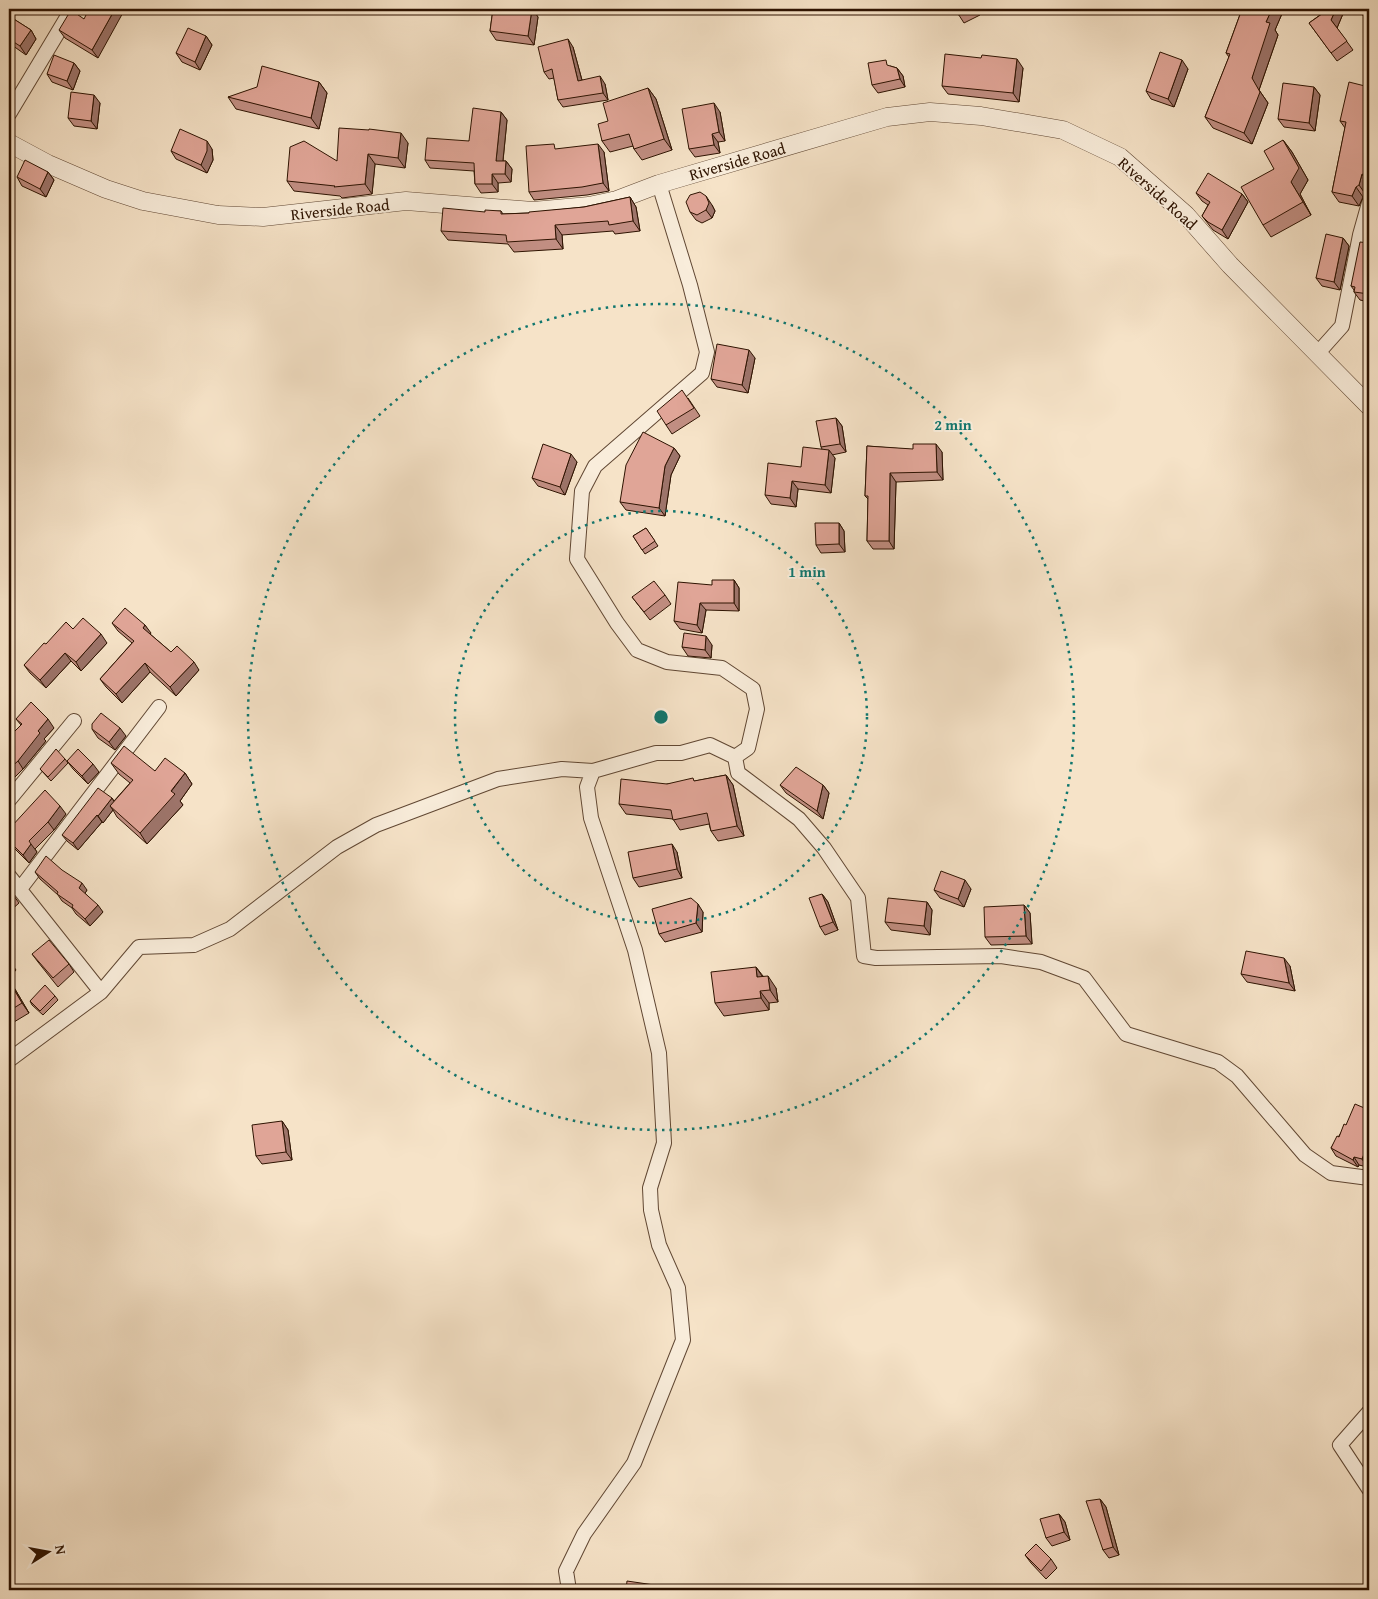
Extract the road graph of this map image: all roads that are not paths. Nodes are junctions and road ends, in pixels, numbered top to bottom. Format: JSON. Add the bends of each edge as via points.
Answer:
{"nodes":[{"id":1,"x":72,"y":9,"type":"edge"},
{"id":2,"x":9,"y":114,"type":"edge"},
{"id":3,"x":9,"y":143,"type":"edge"},
{"id":4,"x":659,"y":184,"type":"junction"},
{"id":5,"x":1369,"y":203,"type":"edge"},
{"id":6,"x":1317,"y":354,"type":"junction"},
{"id":7,"x":1369,"y":406,"type":"edge"},
{"id":8,"x":159,"y":708,"type":"dead end"},
{"id":9,"x":74,"y":721,"type":"dead end"},
{"id":10,"x":735,"y":757,"type":"junction"},
{"id":11,"x":593,"y":771,"type":"junction"},
{"id":12,"x":9,"y":800,"type":"edge"},
{"id":13,"x":9,"y":876,"type":"edge"},
{"id":14,"x":20,"y":890,"type":"junction"},
{"id":15,"x":101,"y":992,"type":"junction"},
{"id":16,"x":9,"y":1060,"type":"edge"},
{"id":17,"x":1369,"y":1178,"type":"edge"},
{"id":18,"x":1369,"y":1412,"type":"edge"},
{"id":19,"x":1369,"y":1489,"type":"edge"},
{"id":20,"x":569,"y":1590,"type":"edge"}],
"edges":[{"from":1,"to":2,"type":"street"},
{"from":3,"to":4,"type":"street","name":"Riverside Road","via":[[106,189],[143,201],[218,216],[264,217],[406,201],[533,211],[589,206],[617,200]]},
{"from":4,"to":6,"type":"street","name":"Riverside Road","via":[[887,118],[921,113],[981,116],[1063,130],[1120,157],[1150,183],[1186,215]]},
{"from":4,"to":10,"type":"street","via":[[690,285],[706,352],[702,373],[595,466],[582,491],[577,559],[616,623],[637,650],[667,662],[722,668],[754,689],[757,709],[748,748]]},
{"from":5,"to":6,"type":"street","via":[[1342,326]]},
{"from":6,"to":7,"type":"street","name":"Riverside Road"},
{"from":8,"to":14,"type":"street"},
{"from":9,"to":12,"type":"street"},
{"from":10,"to":11,"type":"street","via":[[710,745],[681,753],[656,753]]},
{"from":10,"to":17,"type":"street","via":[[738,773],[799,819],[824,848],[858,898],[864,956],[1001,956],[1041,962],[1084,978],[1126,1034],[1218,1062],[1237,1076],[1305,1155],[1331,1173]]},
{"from":11,"to":15,"type":"street","via":[[562,769],[498,779],[376,825],[337,847],[230,929],[194,945],[139,948]]},
{"from":11,"to":20,"type":"street","via":[[587,787],[591,818],[635,950],[659,1053],[664,1143],[650,1188],[651,1210],[659,1245],[678,1288],[683,1340],[634,1463],[584,1534],[566,1571]]},
{"from":13,"to":14,"type":"street"},
{"from":14,"to":15,"type":"street"},
{"from":15,"to":16,"type":"street"},
{"from":18,"to":19,"type":"street","via":[[1340,1445]]}]}
